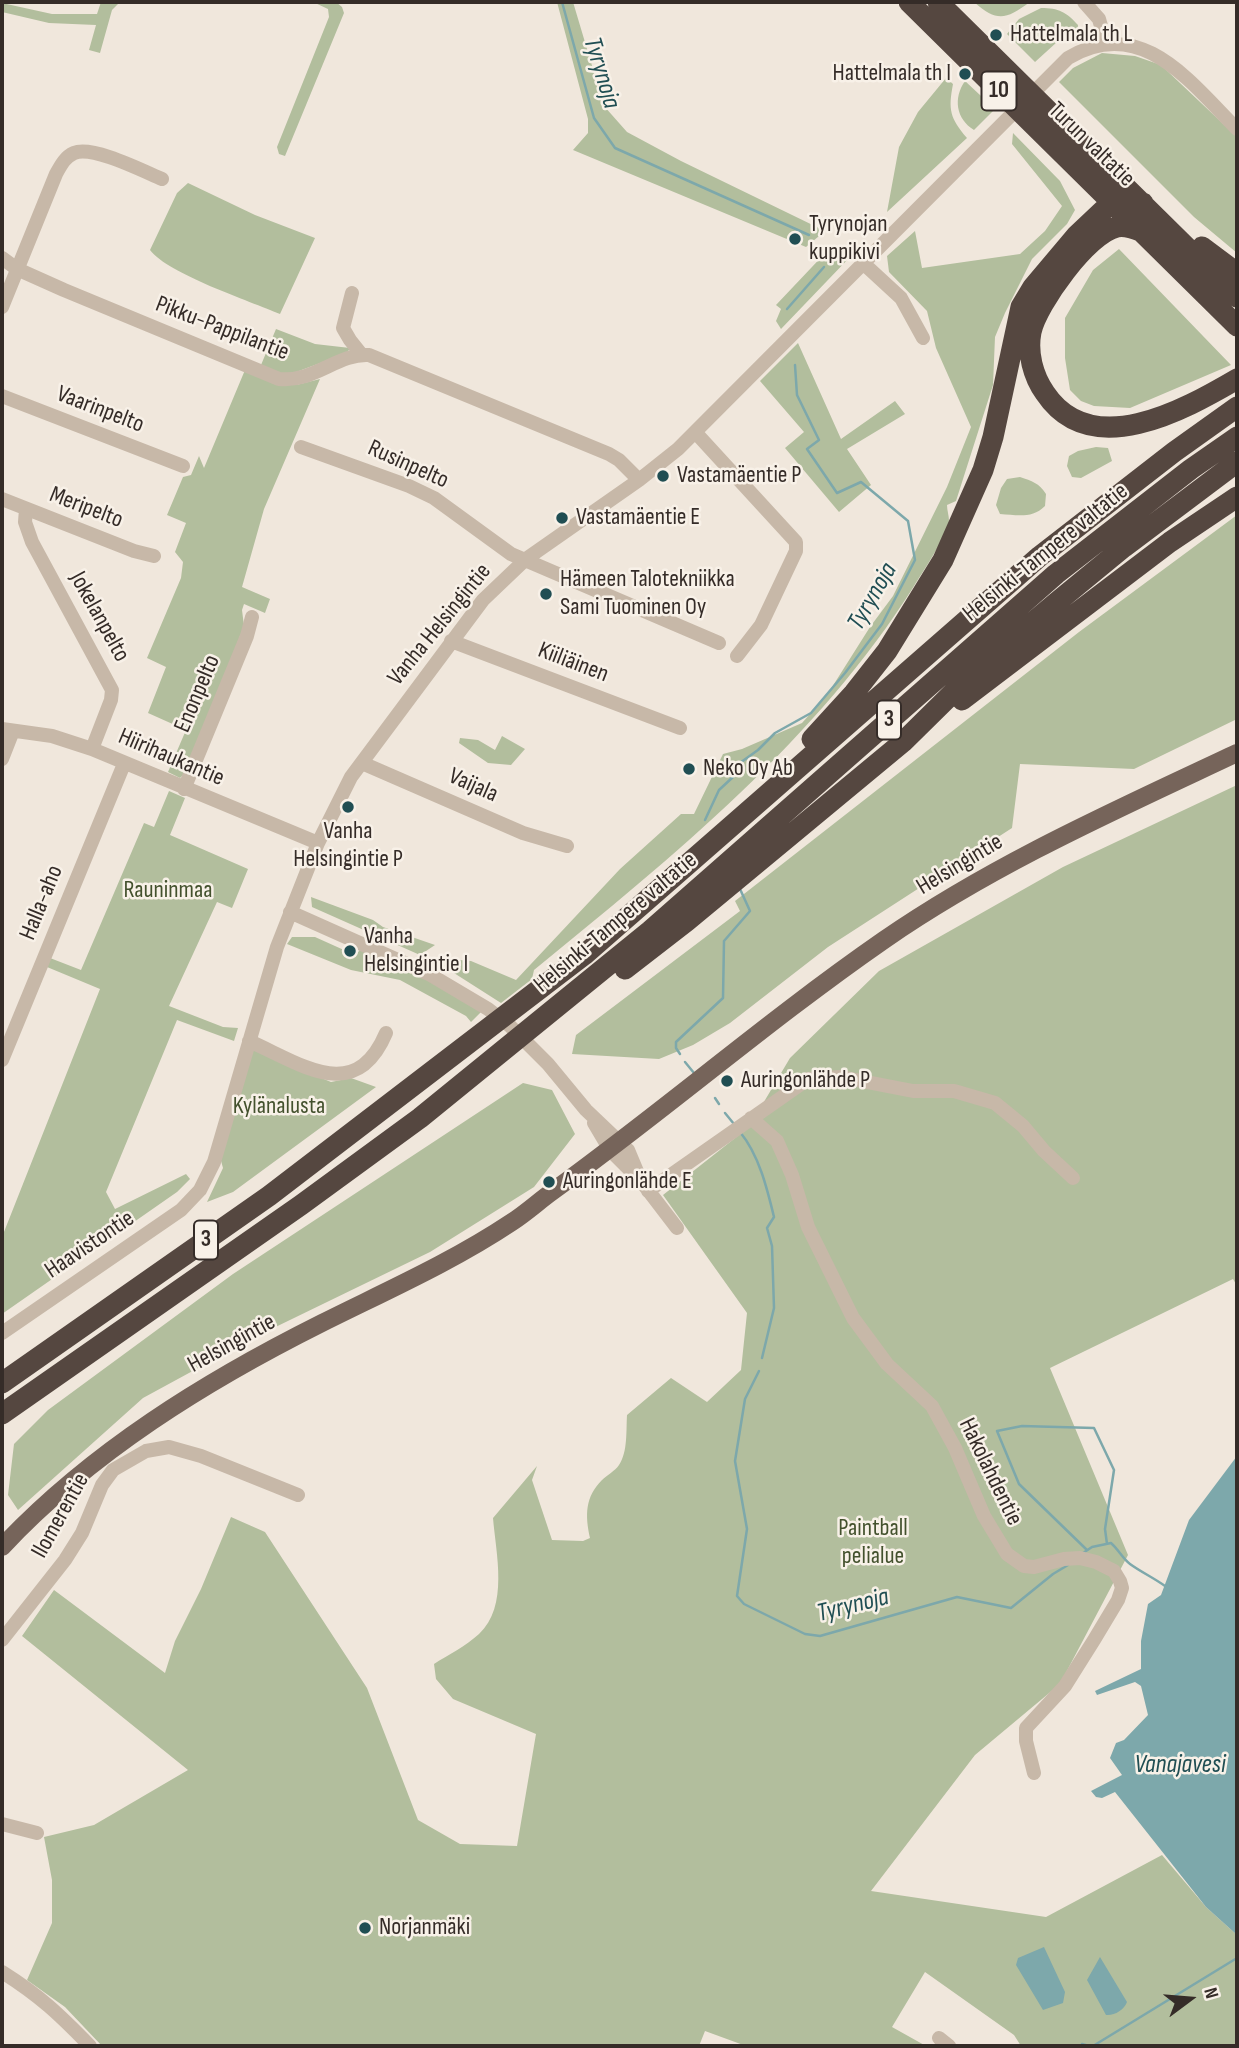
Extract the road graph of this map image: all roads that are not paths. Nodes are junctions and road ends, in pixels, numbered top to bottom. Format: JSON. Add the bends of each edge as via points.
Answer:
{"nodes":[{"id":1,"x":909,"y":2,"type":"edge"},
{"id":2,"x":938,"y":2,"type":"edge"},
{"id":3,"x":1084,"y":2,"type":"edge"},
{"id":4,"x":1107,"y":44,"type":"junction"},
{"id":5,"x":1237,"y":129,"type":"edge"},
{"id":6,"x":1074,"y":166,"type":"junction"},
{"id":7,"x":162,"y":179,"type":"dead end"},
{"id":8,"x":1112,"y":202,"type":"junction"},
{"id":9,"x":1143,"y":203,"type":"junction"},
{"id":10,"x":1094,"y":216,"type":"junction"},
{"id":11,"x":1151,"y":226,"type":"junction"},
{"id":12,"x":2,"y":258,"type":"edge"},
{"id":13,"x":863,"y":264,"type":"junction"},
{"id":14,"x":17,"y":269,"type":"junction"},
{"id":15,"x":1237,"y":273,"type":"edge"},
{"id":16,"x":352,"y":293,"type":"dead end"},
{"id":17,"x":1237,"y":297,"type":"edge"},
{"id":18,"x":2,"y":307,"type":"edge"},
{"id":19,"x":1237,"y":326,"type":"edge"},
{"id":20,"x":923,"y":338,"type":"dead end"},
{"id":21,"x":362,"y":355,"type":"junction"},
{"id":22,"x":1237,"y":379,"type":"edge"},
{"id":23,"x":2,"y":396,"type":"edge"},
{"id":24,"x":1237,"y":407,"type":"edge"},
{"id":25,"x":696,"y":433,"type":"junction"},
{"id":26,"x":1237,"y":437,"type":"edge"},
{"id":27,"x":301,"y":447,"type":"dead end"},
{"id":28,"x":1237,"y":462,"type":"edge"},
{"id":29,"x":183,"y":466,"type":"dead end"},
{"id":30,"x":639,"y":480,"type":"junction"},
{"id":31,"x":1237,"y":497,"type":"edge"},
{"id":32,"x":2,"y":499,"type":"edge"},
{"id":33,"x":26,"y":509,"type":"junction"},
{"id":34,"x":154,"y":556,"type":"dead end"},
{"id":35,"x":526,"y":559,"type":"junction"},
{"id":36,"x":252,"y":617,"type":"dead end"},
{"id":37,"x":451,"y":641,"type":"junction"},
{"id":38,"x":719,"y":643,"type":"dead end"},
{"id":39,"x":737,"y":656,"type":"dead end"},
{"id":40,"x":680,"y":727,"type":"dead end"},
{"id":41,"x":8,"y":730,"type":"edge"},
{"id":42,"x":903,"y":742,"type":"junction"},
{"id":43,"x":92,"y":748,"type":"junction"},
{"id":44,"x":1237,"y":753,"type":"edge"},
{"id":45,"x":2,"y":759,"type":"edge"},
{"id":46,"x":362,"y":763,"type":"junction"},
{"id":47,"x":124,"y":764,"type":"junction"},
{"id":48,"x":184,"y":789,"type":"junction"},
{"id":49,"x":736,"y":824,"type":"junction"},
{"id":50,"x":318,"y":844,"type":"junction"},
{"id":51,"x":567,"y":846,"type":"dead end"},
{"id":52,"x":290,"y":912,"type":"junction"},
{"id":53,"x":553,"y":1019,"type":"junction"},
{"id":54,"x":386,"y":1033,"type":"dead end"},
{"id":55,"x":249,"y":1041,"type":"junction"},
{"id":56,"x":2,"y":1059,"type":"edge"},
{"id":57,"x":751,"y":1118,"type":"junction"},
{"id":58,"x":619,"y":1150,"type":"junction"},
{"id":59,"x":1073,"y":1178,"type":"dead end"},
{"id":60,"x":645,"y":1186,"type":"junction"},
{"id":61,"x":201,"y":1191,"type":"joint"},
{"id":62,"x":677,"y":1228,"type":"dead end"},
{"id":63,"x":2,"y":1334,"type":"edge"},
{"id":64,"x":2,"y":1384,"type":"edge"},
{"id":65,"x":2,"y":1414,"type":"edge"},
{"id":66,"x":298,"y":1495,"type":"dead end"},
{"id":67,"x":2,"y":1547,"type":"edge"},
{"id":68,"x":2,"y":1640,"type":"edge"},
{"id":69,"x":1034,"y":1773,"type":"dead end"},
{"id":70,"x":2,"y":1824,"type":"edge"},
{"id":71,"x":37,"y":1833,"type":"dead end"},
{"id":72,"x":2,"y":1972,"type":"edge"},
{"id":73,"x":90,"y":2046,"type":"edge"}],
"edges":[{"from":1,"to":6,"type":"highway","name":"Turun valtatie","number":"10"},
{"from":2,"to":9,"type":"highway","name":"Turun valtatie","number":"10"},
{"from":3,"to":4,"type":"street","via":[[1099,19]]},
{"from":4,"to":5,"type":"street","via":[[1136,45],[1154,53],[1177,69]]},
{"from":4,"to":13,"type":"street","name":"Vanha Helsingintie","via":[[1077,53],[1054,71]]},
{"from":6,"to":8,"type":"highway","name":"Turun valtatie","number":"10"},
{"from":6,"to":10,"type":"highway","via":[[1093,203]]},
{"from":7,"to":14,"type":"street","via":[[86,151],[71,154],[56,174]]},
{"from":8,"to":9,"type":"highway","via":[[1128,199]]},
{"from":8,"to":10,"type":"highway"},
{"from":8,"to":11,"type":"highway","name":"Turun valtatie","number":"10"},
{"from":9,"to":11,"type":"highway","name":"Turun valtatie","number":"10"},
{"from":10,"to":49,"type":"highway","via":[[1021,307],[983,470],[920,600],[854,693]]},
{"from":11,"to":15,"type":"highway","via":[[1193,240]]},
{"from":11,"to":17,"type":"highway","name":"Turun valtatie","number":"10"},
{"from":11,"to":19,"type":"highway","name":"Turun valtatie","number":"10"},
{"from":11,"to":22,"type":"highway","via":[[1110,230],[1065,271],[1051,291],[1037,315],[1029,353],[1042,388],[1051,403],[1071,418],[1114,428],[1160,418]]},
{"from":12,"to":14,"type":"street","name":"Pikku-Pappilantie"},
{"from":13,"to":20,"type":"street","via":[[901,298]]},
{"from":13,"to":25,"type":"street","name":"Vanha Helsingintie"},
{"from":14,"to":18,"type":"street"},
{"from":14,"to":21,"type":"street","name":"Pikku-Pappilantie","via":[[279,379],[305,377]]},
{"from":16,"to":21,"type":"street","via":[[343,328]]},
{"from":21,"to":30,"type":"street","via":[[609,454]]},
{"from":23,"to":29,"type":"street","name":"Vaarinpelto"},
{"from":24,"to":49,"type":"highway","name":"Helsinki-Tampere valtatie","number":"3","via":[[1040,556]]},
{"from":25,"to":30,"type":"street","name":"Vanha Helsingintie"},
{"from":25,"to":39,"type":"street","via":[[796,542],[761,625]]},
{"from":26,"to":53,"type":"highway","name":"Helsinki-Tampere valtatie","number":"3","via":[[1056,574]]},
{"from":27,"to":35,"type":"street","name":"Rusinpelto","via":[[434,498],[502,548]]},
{"from":28,"to":42,"type":"highway","via":[[1057,602],[974,672]]},
{"from":30,"to":35,"type":"street","name":"Vanha Helsingintie"},
{"from":31,"to":42,"type":"highway"},
{"from":32,"to":33,"type":"street","name":"Meripelto"},
{"from":33,"to":34,"type":"street","name":"Meripelto"},
{"from":33,"to":43,"type":"street","name":"Jokelanpelto","via":[[25,523],[33,542],[112,690]]},
{"from":35,"to":37,"type":"street","name":"Vanha Helsingintie","via":[[483,600]]},
{"from":35,"to":38,"type":"street","name":"Rusinpelto"},
{"from":36,"to":48,"type":"street","name":"Enonpelto"},
{"from":37,"to":40,"type":"street","name":"Kiiliäinen"},
{"from":37,"to":46,"type":"street","name":"Vanha Helsingintie"},
{"from":41,"to":43,"type":"street","name":"Hiirihaukantie"},
{"from":41,"to":45,"type":"street"},
{"from":42,"to":53,"type":"highway","via":[[687,921]]},
{"from":43,"to":47,"type":"street","name":"Hiirihaukantie"},
{"from":44,"to":58,"type":"main road","name":"Helsingintie","via":[[1072,830],[957,894],[855,961],[713,1068]]},
{"from":46,"to":50,"type":"street","name":"Vanha Helsingintie"},
{"from":46,"to":51,"type":"street","name":"Vaijala","via":[[523,833]]},
{"from":47,"to":48,"type":"street","name":"Hiirihaukantie"},
{"from":47,"to":56,"type":"street","name":"Halla-aho"},
{"from":48,"to":50,"type":"street","name":"Hiirihaukantie"},
{"from":49,"to":64,"type":"highway","name":"Helsinki-Tampere valtatie","number":"3","via":[[625,921],[472,1042],[269,1196]]},
{"from":50,"to":52,"type":"street","name":"Vanha Helsingintie"},
{"from":52,"to":55,"type":"street","name":"Vanha Helsingintie"},
{"from":52,"to":58,"type":"street","via":[[429,974],[488,1009],[530,1045]]},
{"from":53,"to":65,"type":"highway","number":"3","via":[[301,1205]]},
{"from":54,"to":55,"type":"street","via":[[369,1062],[350,1074],[325,1074]]},
{"from":55,"to":61,"type":"street","name":"Vanha Helsingintie","via":[[215,1162]]},
{"from":57,"to":59,"type":"street","via":[[808,1079],[841,1077],[913,1091],[954,1091],[995,1103]]},
{"from":57,"to":60,"type":"street"},
{"from":57,"to":69,"type":"street","name":"Hakolahdentie","via":[[777,1141],[808,1227],[853,1318],[887,1364],[932,1406],[1006,1554],[1034,1567],[1080,1558],[1114,1571],[1120,1581],[1118,1600],[1080,1663],[1027,1728]]},
{"from":58,"to":60,"type":"street"},
{"from":58,"to":67,"type":"main road","name":"Helsingintie","via":[[455,1256],[264,1353],[182,1401],[111,1451]]},
{"from":60,"to":62,"type":"street"},
{"from":61,"to":63,"type":"street","name":"Haavistontie","via":[[166,1221]]},
{"from":66,"to":68,"type":"street","name":"Ilomerentie","via":[[201,1456],[169,1447],[146,1451],[108,1477],[65,1560]]},
{"from":70,"to":71,"type":"street"},
{"from":72,"to":73,"type":"street","via":[[55,2009]]}]}
